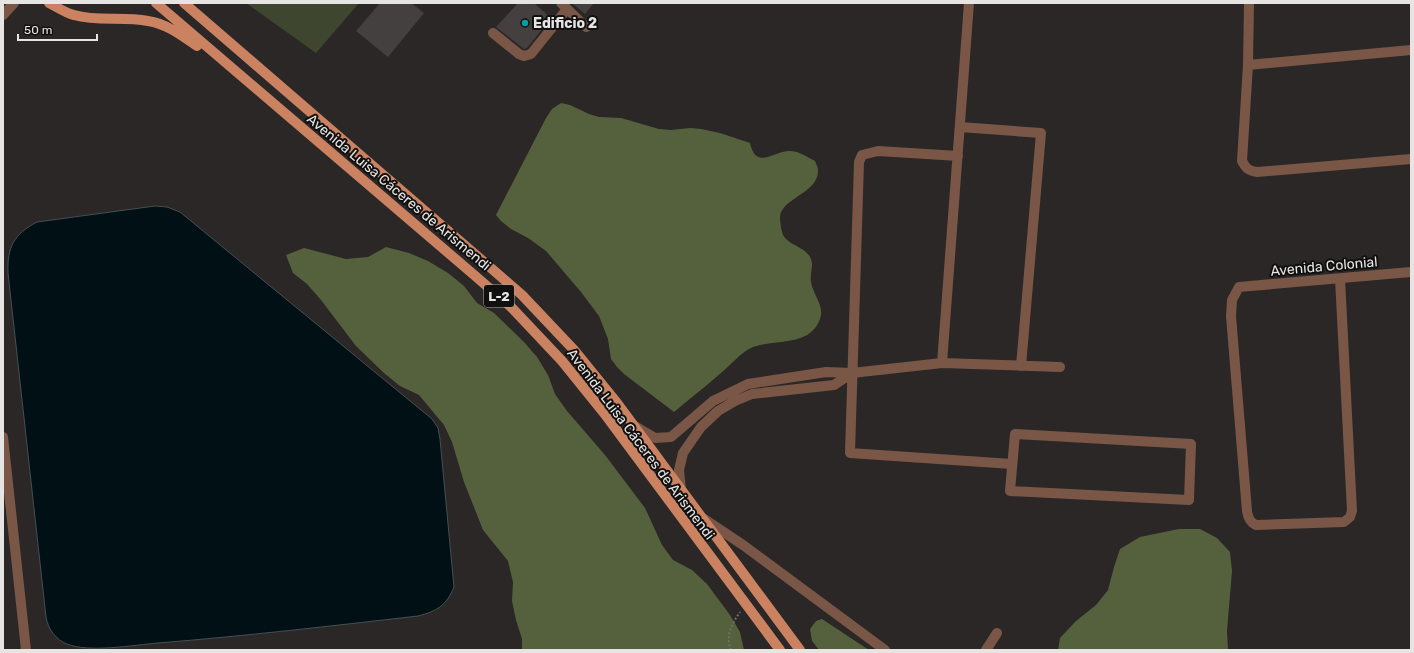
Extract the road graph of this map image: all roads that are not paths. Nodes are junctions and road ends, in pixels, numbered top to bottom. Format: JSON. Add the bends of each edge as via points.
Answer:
{"nodes":[{"id":1,"x":14,"y":3,"type":"edge"},
{"id":2,"x":49,"y":3,"type":"edge"},
{"id":3,"x":156,"y":3,"type":"edge"},
{"id":4,"x":184,"y":3,"type":"edge"},
{"id":5,"x":969,"y":3,"type":"edge"},
{"id":6,"x":1249,"y":3,"type":"edge"},
{"id":7,"x":564,"y":6,"type":"edge"},
{"id":8,"x":3,"y":15,"type":"edge"},
{"id":9,"x":586,"y":27,"type":"dead end"},
{"id":10,"x":493,"y":32,"type":"dead end"},
{"id":11,"x":1411,"y":50,"type":"edge"},
{"id":12,"x":1248,"y":65,"type":"junction"},
{"id":13,"x":244,"y":79,"type":"junction"},
{"id":14,"x":960,"y":127,"type":"junction"},
{"id":15,"x":958,"y":156,"type":"junction"},
{"id":16,"x":1411,"y":159,"type":"edge"},
{"id":17,"x":1411,"y":272,"type":"edge"},
{"id":18,"x":1340,"y":279,"type":"junction"},
{"id":19,"x":942,"y":363,"type":"junction"},
{"id":20,"x":1021,"y":366,"type":"junction"},
{"id":21,"x":1060,"y":367,"type":"dead end"},
{"id":22,"x":852,"y":373,"type":"junction"},
{"id":23,"x":810,"y":374,"type":"junction"},
{"id":24,"x":811,"y":387,"type":"junction"},
{"id":25,"x":733,"y":397,"type":"junction"},
{"id":26,"x":633,"y":425,"type":"junction"},
{"id":27,"x":3,"y":437,"type":"edge"},
{"id":28,"x":1012,"y":464,"type":"junction"},
{"id":29,"x":681,"y":490,"type":"junction"},
{"id":30,"x":701,"y":517,"type":"junction"},
{"id":31,"x":997,"y":633,"type":"dead end"},
{"id":32,"x":26,"y":650,"type":"edge"},
{"id":33,"x":780,"y":650,"type":"edge"},
{"id":34,"x":800,"y":650,"type":"edge"},
{"id":35,"x":885,"y":650,"type":"edge"},
{"id":36,"x":986,"y":650,"type":"edge"}],
"edges":[{"from":1,"to":8,"type":"street"},
{"from":2,"to":13,"type":"main road","via":[[73,15],[87,18],[147,20],[160,24],[172,29]]},
{"from":3,"to":13,"type":"main road","name":"Avenida Luisa Cáceres de Arismendi","number":"L-2"},
{"from":4,"to":26,"type":"main road","name":"Avenida Luisa Cáceres de Arismendi","number":"L-2","via":[[522,295],[574,350]]},
{"from":5,"to":14,"type":"street"},
{"from":6,"to":12,"type":"street"},
{"from":7,"to":9,"type":"street"},
{"from":7,"to":10,"type":"street","via":[[531,54],[519,54]]},
{"from":11,"to":12,"type":"street"},
{"from":12,"to":16,"type":"street","via":[[1242,161],[1251,171]]},
{"from":13,"to":33,"type":"main road","name":"Avenida Luisa Cáceres de Arismendi","number":"L-2","via":[[495,293],[534,330],[604,413]]},
{"from":14,"to":15,"type":"street"},
{"from":14,"to":20,"type":"street","via":[[1041,133]]},
{"from":15,"to":19,"type":"street"},
{"from":15,"to":22,"type":"street","via":[[878,151],[862,155],[859,162]]},
{"from":17,"to":18,"type":"street","name":"Avenida Colonial"},
{"from":18,"to":18,"type":"street","name":"Avenida Colonial","via":[[1239,287],[1232,300],[1230,316],[1248,517],[1252,523],[1344,522],[1350,517],[1352,511]]},
{"from":19,"to":20,"type":"street"},
{"from":19,"to":22,"type":"street"},
{"from":20,"to":21,"type":"street"},
{"from":22,"to":23,"type":"street"},
{"from":22,"to":24,"type":"street","via":[[834,385]]},
{"from":22,"to":28,"type":"street","via":[[850,453]]},
{"from":23,"to":24,"type":"street"},
{"from":23,"to":25,"type":"street","via":[[748,384]]},
{"from":24,"to":25,"type":"street"},
{"from":25,"to":26,"type":"street","via":[[713,401],[671,437],[655,438]]},
{"from":25,"to":29,"type":"street","via":[[701,428],[683,453],[679,470]]},
{"from":26,"to":29,"type":"main road","name":"Avenida Luisa Cáceres de Arismendi","number":"L-2"},
{"from":27,"to":32,"type":"street"},
{"from":28,"to":28,"type":"street","via":[[1010,491],[1190,500],[1191,444],[1015,434]]},
{"from":29,"to":30,"type":"main road","name":"Avenida Luisa Cáceres de Arismendi","number":"L-2"},
{"from":30,"to":34,"type":"main road","name":"Avenida Luisa Cáceres de Arismendi","number":"L-2"},
{"from":30,"to":35,"type":"street","number":"L-2"},
{"from":31,"to":36,"type":"street"}]}
